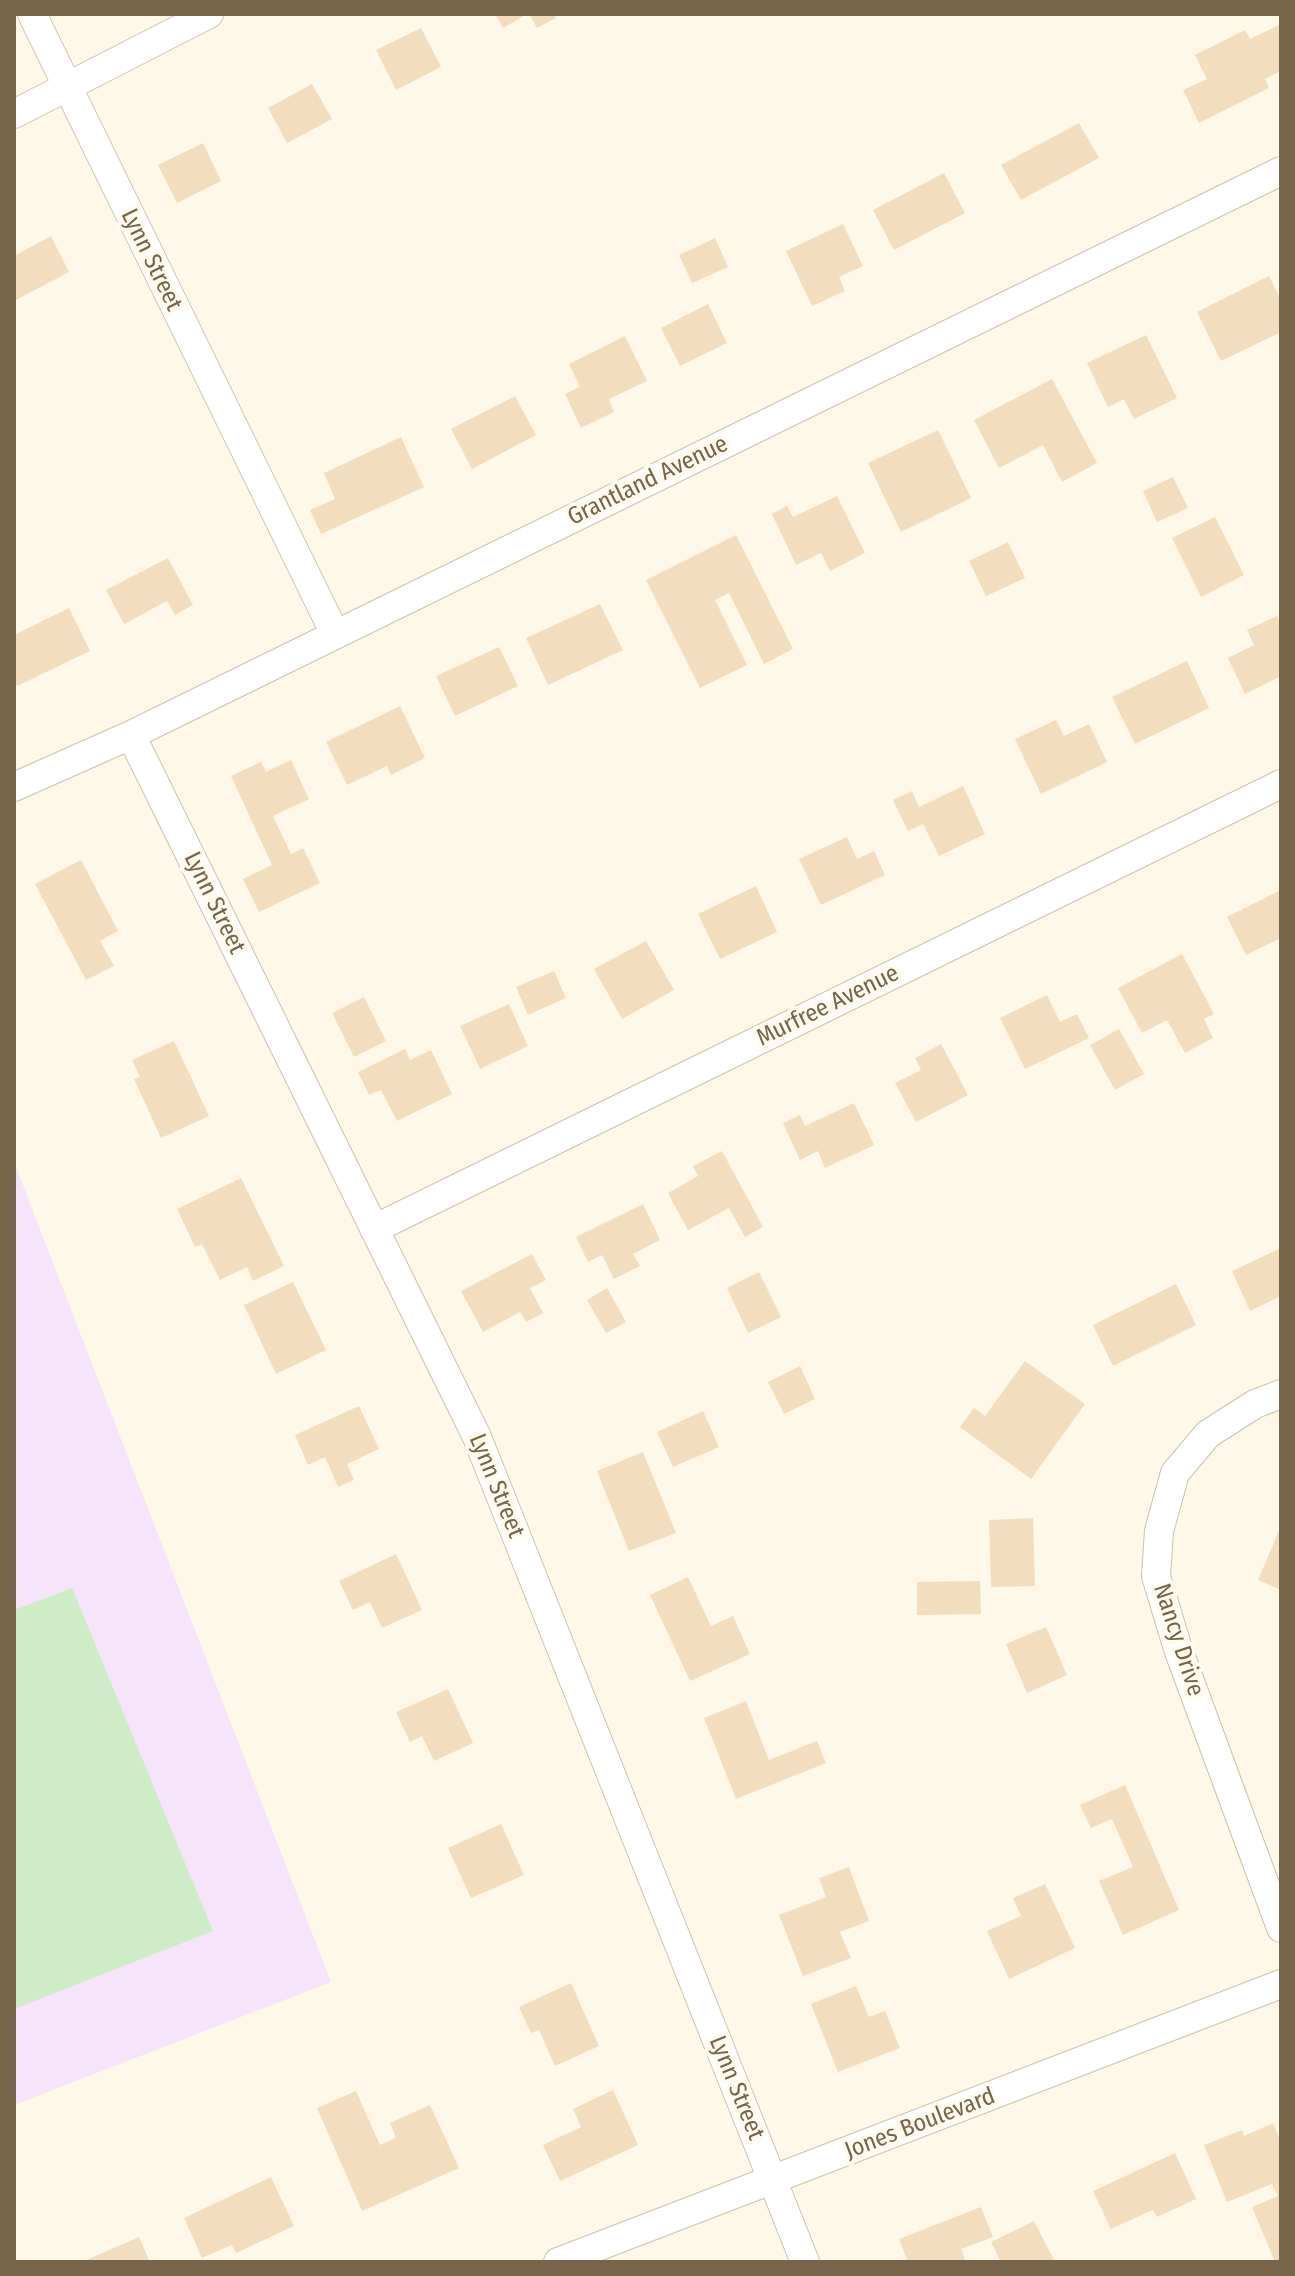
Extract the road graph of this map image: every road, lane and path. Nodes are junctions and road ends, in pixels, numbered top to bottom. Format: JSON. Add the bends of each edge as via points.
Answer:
{"nodes":[{"id":1,"x":32,"y":14,"type":"edge"},
{"id":2,"x":209,"y":14,"type":"edge"},
{"id":3,"x":67,"y":88,"type":"junction"},
{"id":4,"x":14,"y":114,"type":"edge"},
{"id":5,"x":1281,"y":171,"type":"edge"},
{"id":6,"x":335,"y":634,"type":"junction"},
{"id":7,"x":131,"y":735,"type":"junction"},
{"id":8,"x":1281,"y":784,"type":"edge"},
{"id":9,"x":14,"y":787,"type":"edge"},
{"id":10,"x":374,"y":1229,"type":"junction"},
{"id":11,"x":1281,"y":1394,"type":"edge"},
{"id":12,"x":1281,"y":1928,"type":"edge"},
{"id":13,"x":1281,"y":1984,"type":"edge"},
{"id":14,"x":773,"y":2181,"type":"junction"},
{"id":15,"x":558,"y":2262,"type":"edge"},
{"id":16,"x":805,"y":2262,"type":"edge"}],
"edges":[{"from":1,"to":3,"type":"street","name":"Lynn Street"},
{"from":2,"to":3,"type":"street"},
{"from":3,"to":4,"type":"street"},
{"from":3,"to":6,"type":"street","name":"Lynn Street"},
{"from":5,"to":6,"type":"street","name":"Grantland Avenue"},
{"from":6,"to":7,"type":"street","name":"Grantland Avenue"},
{"from":7,"to":9,"type":"street","name":"Grantland Avenue"},
{"from":7,"to":10,"type":"street","name":"Lynn Street"},
{"from":8,"to":10,"type":"street","name":"Murfree Avenue"},
{"from":10,"to":14,"type":"street","name":"Lynn Street","via":[[477,1437]]},
{"from":11,"to":12,"type":"street","name":"Nancy Drive","via":[[1208,1434],[1175,1473],[1159,1531],[1156,1576]]},
{"from":13,"to":14,"type":"street","name":"Jones Boulevard"},
{"from":14,"to":15,"type":"street","name":"Jones Boulevard"},
{"from":14,"to":16,"type":"street","name":"Lynn Street"}]}
